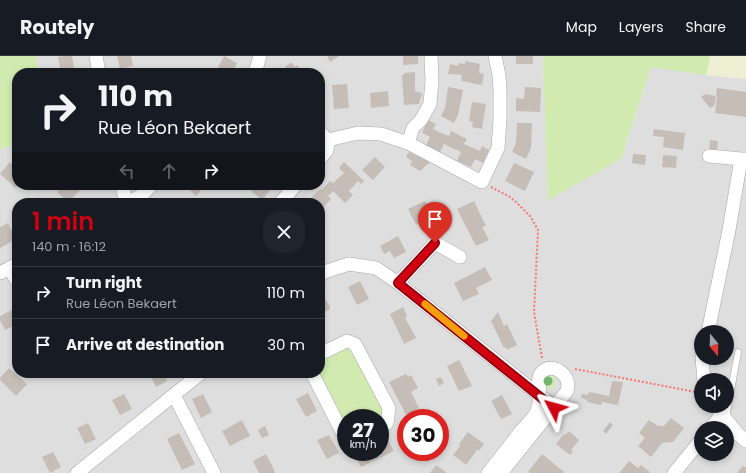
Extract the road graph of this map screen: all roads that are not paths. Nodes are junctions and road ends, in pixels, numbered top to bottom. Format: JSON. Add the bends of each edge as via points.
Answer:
{"nodes":[{"id":1,"x":96,"y":56,"type":"edge"},
{"id":2,"x":260,"y":56,"type":"edge"},
{"id":3,"x":431,"y":56,"type":"edge"},
{"id":4,"x":495,"y":56,"type":"edge"},
{"id":5,"x":98,"y":68,"type":"edge"},
{"id":6,"x":256,"y":68,"type":"edge"},
{"id":7,"x":325,"y":136,"type":"edge"},
{"id":8,"x":325,"y":141,"type":"edge"},
{"id":9,"x":408,"y":143,"type":"junction"},
{"id":10,"x":325,"y":152,"type":"edge"},
{"id":11,"x":709,"y":156,"type":"dead end"},
{"id":12,"x":743,"y":159,"type":"edge"},
{"id":13,"x":292,"y":190,"type":"edge"},
{"id":14,"x":284,"y":198,"type":"edge"},
{"id":15,"x":460,"y":257,"type":"dead end"},
{"id":16,"x":325,"y":272,"type":"edge"},
{"id":17,"x":398,"y":283,"type":"junction"},
{"id":18,"x":709,"y":325,"type":"edge"},
{"id":19,"x":325,"y":352,"type":"edge"},
{"id":20,"x":738,"y":352,"type":"dead end"},
{"id":21,"x":195,"y":378,"type":"edge"},
{"id":22,"x":315,"y":378,"type":"edge"},
{"id":23,"x":174,"y":395,"type":"junction"},
{"id":24,"x":540,"y":396,"type":"junction"},
{"id":25,"x":554,"y":408,"type":"junction"},
{"id":26,"x":389,"y":409,"type":"edge"},
{"id":27,"x":721,"y":414,"type":"edge"},
{"id":28,"x":337,"y":420,"type":"edge"},
{"id":29,"x":746,"y":441,"type":"edge"},
{"id":30,"x":694,"y":449,"type":"edge"},
{"id":31,"x":77,"y":473,"type":"edge"},
{"id":32,"x":214,"y":473,"type":"edge"},
{"id":33,"x":488,"y":473,"type":"edge"},
{"id":34,"x":501,"y":473,"type":"edge"},
{"id":35,"x":674,"y":473,"type":"edge"}],
"edges":[{"from":1,"to":5,"type":"street"},
{"from":2,"to":6,"type":"street"},
{"from":3,"to":9,"type":"street","via":[[430,104],[414,128]]},
{"from":4,"to":9,"type":"street","via":[[500,91],[498,148],[482,182]]},
{"from":7,"to":9,"type":"street","via":[[358,132],[381,134]]},
{"from":8,"to":10,"type":"street"},
{"from":11,"to":12,"type":"street"},
{"from":12,"to":18,"type":"street"},
{"from":13,"to":14,"type":"street"},
{"from":15,"to":17,"type":"street","via":[[435,243]]},
{"from":16,"to":17,"type":"street","via":[[349,264],[376,268]]},
{"from":17,"to":24,"type":"street"},
{"from":19,"to":26,"type":"street","via":[[347,341],[355,344]]},
{"from":20,"to":27,"type":"lane"},
{"from":21,"to":23,"type":"street"},
{"from":22,"to":28,"type":"street"},
{"from":23,"to":31,"type":"street"},
{"from":23,"to":32,"type":"street"},
{"from":24,"to":25,"type":"street"},
{"from":24,"to":25,"type":"street","via":[[538,380],[544,370],[550,369],[564,374],[569,385]]},
{"from":24,"to":33,"type":"street","via":[[535,414]]},
{"from":25,"to":34,"type":"street"},
{"from":27,"to":29,"type":"street"},
{"from":30,"to":35,"type":"street"}]}
